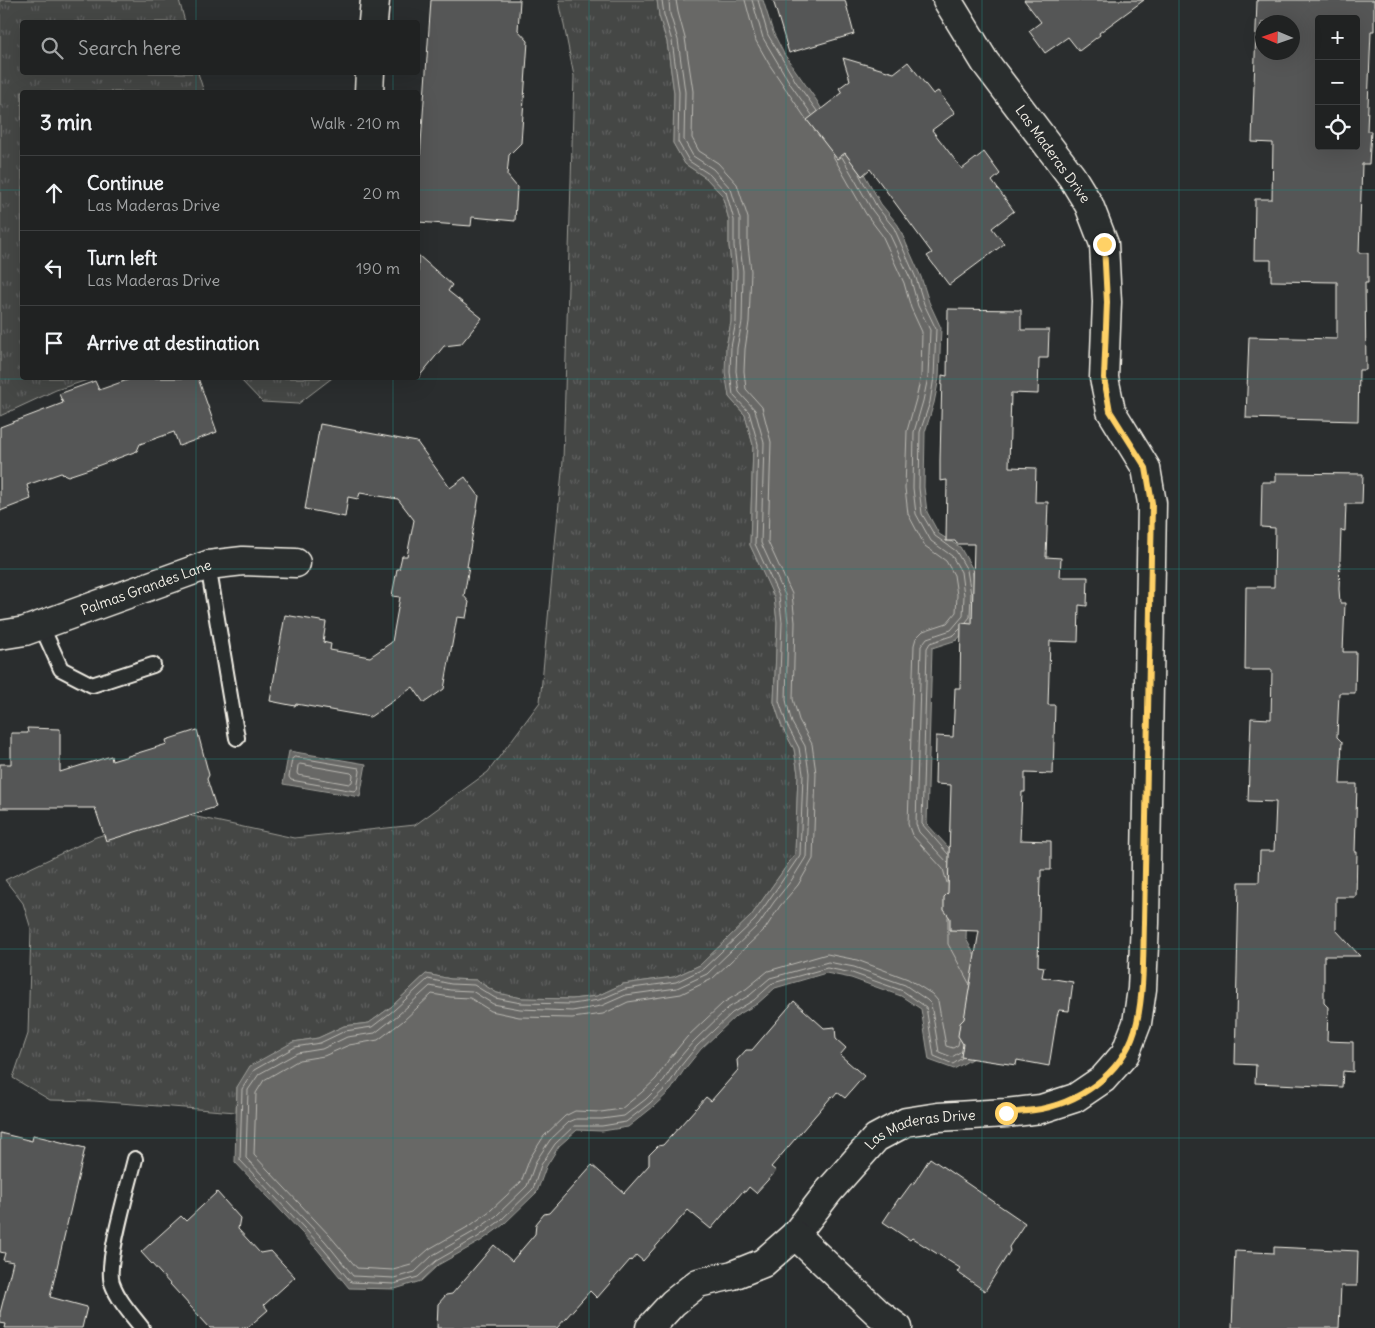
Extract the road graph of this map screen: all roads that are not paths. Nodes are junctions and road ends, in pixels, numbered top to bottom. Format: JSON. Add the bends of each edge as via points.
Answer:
{"nodes":[{"id":1,"x":375,"y":0,"type":"edge"},
{"id":2,"x":947,"y":0,"type":"edge"},
{"id":3,"x":373,"y":20,"type":"edge"},
{"id":4,"x":370,"y":75,"type":"edge"},
{"id":5,"x":369,"y":90,"type":"edge"},
{"id":6,"x":296,"y":564,"type":"dead end"},
{"id":7,"x":208,"y":565,"type":"junction"},
{"id":8,"x":41,"y":625,"type":"junction"},
{"id":9,"x":0,"y":635,"type":"edge"},
{"id":10,"x":153,"y":665,"type":"dead end"},
{"id":11,"x":237,"y":738,"type":"dead end"},
{"id":12,"x":135,"y":1159,"type":"dead end"},
{"id":13,"x":794,"y":1236,"type":"junction"},
{"id":14,"x":142,"y":1328,"type":"edge"},
{"id":15,"x":650,"y":1328,"type":"edge"},
{"id":16,"x":898,"y":1328,"type":"edge"}],
"edges":[{"from":1,"to":3,"type":"street"},
{"from":2,"to":13,"type":"street","name":"Las Maderas Drive","via":[[985,62],[1077,184],[1090,205],[1104,244],[1107,302],[1104,378],[1110,411],[1146,468],[1152,503],[1142,989],[1137,1023],[1125,1054],[1103,1079],[1075,1098],[1041,1109],[906,1122],[876,1138]]},
{"from":4,"to":5,"type":"street"},
{"from":6,"to":7,"type":"street","name":"Palmas Grandes Lane","via":[[243,561]]},
{"from":7,"to":8,"type":"street","name":"Palmas Grandes Lane"},
{"from":7,"to":11,"type":"lane"},
{"from":8,"to":9,"type":"street","name":"Palmas Grandes Lane"},
{"from":8,"to":10,"type":"lane","via":[[61,669],[92,685]]},
{"from":12,"to":14,"type":"lane","via":[[110,1263],[111,1282],[117,1296]]},
{"from":13,"to":15,"type":"street","name":"Las Maderas Drive","via":[[763,1262],[733,1275],[698,1283],[673,1303]]},
{"from":13,"to":16,"type":"street"}]}
